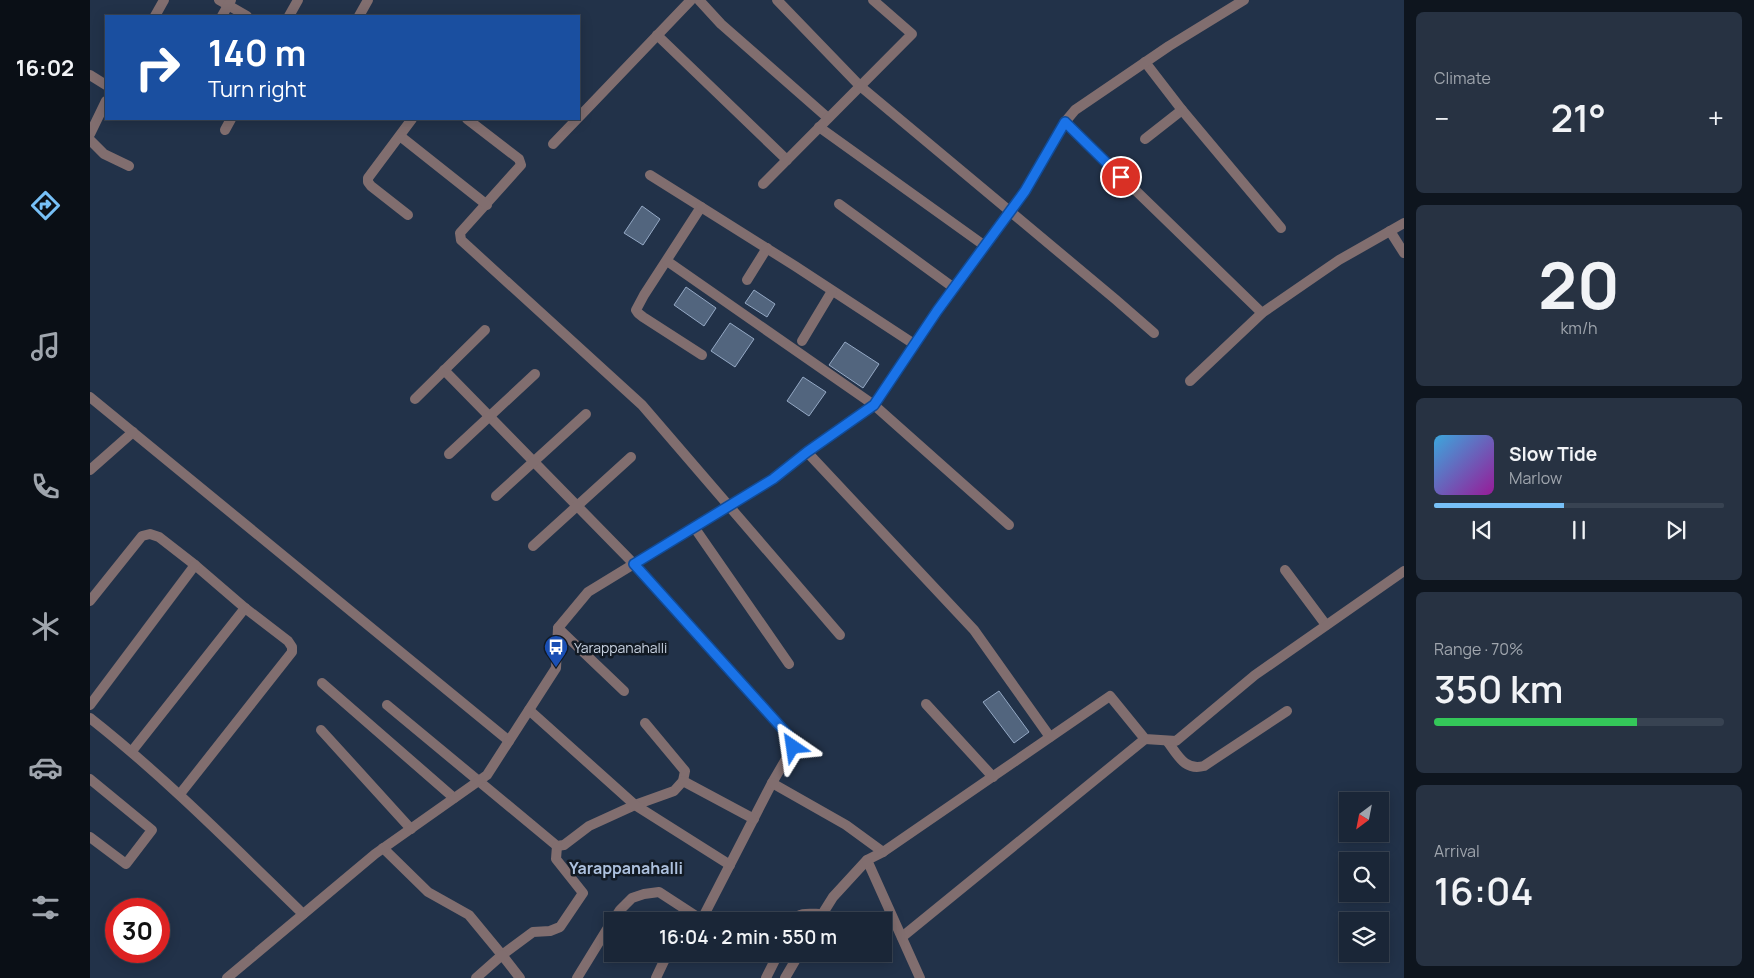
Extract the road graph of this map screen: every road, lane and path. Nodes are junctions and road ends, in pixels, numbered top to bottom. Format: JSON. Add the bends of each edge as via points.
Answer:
{"nodes":[{"id":1,"x":164,"y":0,"type":"edge"},
{"id":2,"x":218,"y":0,"type":"edge"},
{"id":3,"x":298,"y":0,"type":"edge"},
{"id":4,"x":368,"y":0,"type":"edge"},
{"id":5,"x":690,"y":0,"type":"edge"},
{"id":6,"x":699,"y":0,"type":"edge"},
{"id":7,"x":777,"y":0,"type":"edge"},
{"id":8,"x":873,"y":0,"type":"edge"},
{"id":9,"x":1244,"y":0,"type":"edge"},
{"id":10,"x":230,"y":3,"type":"edge"},
{"id":11,"x":156,"y":15,"type":"edge"},
{"id":12,"x":223,"y":15,"type":"edge"},
{"id":13,"x":246,"y":15,"type":"edge"},
{"id":14,"x":290,"y":15,"type":"edge"},
{"id":15,"x":360,"y":15,"type":"edge"},
{"id":16,"x":657,"y":35,"type":"junction"},
{"id":17,"x":1145,"y":62,"type":"junction"},
{"id":18,"x":90,"y":76,"type":"edge"},
{"id":19,"x":105,"y":84,"type":"edge"},
{"id":20,"x":860,"y":86,"type":"junction"},
{"id":21,"x":105,"y":103,"type":"edge"},
{"id":22,"x":1182,"y":110,"type":"junction"},
{"id":23,"x":580,"y":116,"type":"edge"},
{"id":24,"x":828,"y":118,"type":"junction"},
{"id":25,"x":230,"y":120,"type":"edge"},
{"id":26,"x":411,"y":120,"type":"edge"},
{"id":27,"x":468,"y":120,"type":"edge"},
{"id":28,"x":576,"y":120,"type":"edge"},
{"id":29,"x":1065,"y":122,"type":"junction"},
{"id":30,"x":819,"y":127,"type":"junction"},
{"id":31,"x":225,"y":130,"type":"dead end"},
{"id":32,"x":90,"y":134,"type":"edge"},
{"id":33,"x":400,"y":136,"type":"junction"},
{"id":34,"x":1145,"y":139,"type":"dead end"},
{"id":35,"x":90,"y":140,"type":"edge"},
{"id":36,"x":553,"y":144,"type":"dead end"},
{"id":37,"x":787,"y":160,"type":"junction"},
{"id":38,"x":129,"y":166,"type":"dead end"},
{"id":39,"x":650,"y":175,"type":"dead end"},
{"id":40,"x":763,"y":184,"type":"dead end"},
{"id":41,"x":839,"y":204,"type":"dead end"},
{"id":42,"x":487,"y":205,"type":"junction"},
{"id":43,"x":701,"y":207,"type":"junction"},
{"id":44,"x":1011,"y":211,"type":"junction"},
{"id":45,"x":408,"y":215,"type":"dead end"},
{"id":46,"x":1404,"y":223,"type":"edge"},
{"id":47,"x":1281,"y":228,"type":"dead end"},
{"id":48,"x":1390,"y":231,"type":"junction"},
{"id":49,"x":985,"y":246,"type":"junction"},
{"id":50,"x":766,"y":248,"type":"junction"},
{"id":51,"x":1404,"y":253,"type":"edge"},
{"id":52,"x":667,"y":261,"type":"junction"},
{"id":53,"x":746,"y":280,"type":"dead end"},
{"id":54,"x":954,"y":288,"type":"junction"},
{"id":55,"x":832,"y":291,"type":"junction"},
{"id":56,"x":1262,"y":312,"type":"junction"},
{"id":57,"x":485,"y":330,"type":"dead end"},
{"id":58,"x":1154,"y":333,"type":"dead end"},
{"id":59,"x":802,"y":341,"type":"dead end"},
{"id":60,"x":914,"y":344,"type":"junction"},
{"id":61,"x":702,"y":355,"type":"dead end"},
{"id":62,"x":444,"y":370,"type":"junction"},
{"id":63,"x":535,"y":374,"type":"dead end"},
{"id":64,"x":1190,"y":381,"type":"dead end"},
{"id":65,"x":90,"y":397,"type":"edge"},
{"id":66,"x":415,"y":399,"type":"dead end"},
{"id":67,"x":874,"y":405,"type":"junction"},
{"id":68,"x":586,"y":414,"type":"dead end"},
{"id":69,"x":489,"y":417,"type":"junction"},
{"id":70,"x":133,"y":432,"type":"junction"},
{"id":71,"x":807,"y":452,"type":"junction"},
{"id":72,"x":449,"y":454,"type":"dead end"},
{"id":73,"x":631,"y":457,"type":"dead end"},
{"id":74,"x":533,"y":462,"type":"junction"},
{"id":75,"x":90,"y":470,"type":"edge"},
{"id":76,"x":496,"y":496,"type":"dead end"},
{"id":77,"x":577,"y":506,"type":"junction"},
{"id":78,"x":730,"y":506,"type":"junction"},
{"id":79,"x":1009,"y":525,"type":"dead end"},
{"id":80,"x":694,"y":527,"type":"junction"},
{"id":81,"x":533,"y":546,"type":"dead end"},
{"id":82,"x":634,"y":564,"type":"junction"},
{"id":83,"x":196,"y":565,"type":"junction"},
{"id":84,"x":1285,"y":570,"type":"dead end"},
{"id":85,"x":1404,"y":571,"type":"edge"},
{"id":86,"x":90,"y":601,"type":"edge"},
{"id":87,"x":245,"y":608,"type":"junction"},
{"id":88,"x":1326,"y":625,"type":"junction"},
{"id":89,"x":558,"y":628,"type":"junction"},
{"id":90,"x":840,"y":636,"type":"dead end"},
{"id":91,"x":789,"y":664,"type":"dead end"},
{"id":92,"x":322,"y":683,"type":"dead end"},
{"id":93,"x":624,"y":691,"type":"dead end"},
{"id":94,"x":926,"y":704,"type":"dead end"},
{"id":95,"x":90,"y":705,"type":"edge"},
{"id":96,"x":387,"y":705,"type":"dead end"},
{"id":97,"x":529,"y":710,"type":"junction"},
{"id":98,"x":1287,"y":712,"type":"dead end"},
{"id":99,"x":90,"y":718,"type":"edge"},
{"id":100,"x":645,"y":723,"type":"dead end"},
{"id":101,"x":321,"y":730,"type":"dead end"},
{"id":102,"x":1050,"y":738,"type":"junction"},
{"id":103,"x":1145,"y":739,"type":"junction"},
{"id":104,"x":509,"y":741,"type":"junction"},
{"id":105,"x":1167,"y":741,"type":"junction"},
{"id":106,"x":132,"y":751,"type":"junction"},
{"id":107,"x":993,"y":777,"type":"junction"},
{"id":108,"x":90,"y":779,"type":"edge"},
{"id":109,"x":478,"y":781,"type":"junction"},
{"id":110,"x":682,"y":782,"type":"junction"},
{"id":111,"x":772,"y":783,"type":"junction"},
{"id":112,"x":180,"y":794,"type":"junction"},
{"id":113,"x":454,"y":798,"type":"junction"},
{"id":114,"x":635,"y":806,"type":"junction"},
{"id":115,"x":754,"y":819,"type":"junction"},
{"id":116,"x":411,"y":829,"type":"junction"},
{"id":117,"x":90,"y":836,"type":"edge"},
{"id":118,"x":557,"y":846,"type":"junction"},
{"id":119,"x":384,"y":848,"type":"junction"},
{"id":120,"x":883,"y":852,"type":"junction"},
{"id":121,"x":867,"y":860,"type":"junction"},
{"id":122,"x":730,"y":865,"type":"junction"},
{"id":123,"x":619,"y":912,"type":"edge"},
{"id":124,"x":690,"y":912,"type":"edge"},
{"id":125,"x":706,"y":912,"type":"edge"},
{"id":126,"x":823,"y":912,"type":"edge"},
{"id":127,"x":303,"y":914,"type":"junction"},
{"id":128,"x":604,"y":935,"type":"edge"},
{"id":129,"x":902,"y":938,"type":"junction"},
{"id":130,"x":502,"y":955,"type":"junction"},
{"id":131,"x":664,"y":962,"type":"edge"},
{"id":132,"x":774,"y":962,"type":"edge"},
{"id":133,"x":794,"y":962,"type":"edge"},
{"id":134,"x":227,"y":978,"type":"edge"},
{"id":135,"x":476,"y":978,"type":"edge"},
{"id":136,"x":520,"y":978,"type":"edge"},
{"id":137,"x":577,"y":978,"type":"edge"},
{"id":138,"x":656,"y":978,"type":"edge"},
{"id":139,"x":766,"y":978,"type":"edge"},
{"id":140,"x":785,"y":978,"type":"edge"},
{"id":141,"x":920,"y":978,"type":"edge"}],
"edges":[{"from":1,"to":11,"type":"street"},
{"from":2,"to":10,"type":"street"},
{"from":3,"to":14,"type":"street"},
{"from":4,"to":15,"type":"street"},
{"from":5,"to":16,"type":"street"},
{"from":6,"to":24,"type":"street","via":[[721,24]]},
{"from":7,"to":20,"type":"street"},
{"from":8,"to":20,"type":"street","via":[[912,34]]},
{"from":9,"to":17,"type":"street"},
{"from":10,"to":12,"type":"street"},
{"from":10,"to":13,"type":"street"},
{"from":16,"to":23,"type":"street"},
{"from":16,"to":37,"type":"street"},
{"from":17,"to":22,"type":"street"},
{"from":17,"to":29,"type":"street","via":[[1076,110]]},
{"from":18,"to":19,"type":"street"},
{"from":20,"to":24,"type":"street"},
{"from":20,"to":44,"type":"street"},
{"from":21,"to":32,"type":"street"},
{"from":22,"to":34,"type":"street"},
{"from":22,"to":47,"type":"street"},
{"from":24,"to":30,"type":"street"},
{"from":25,"to":31,"type":"street"},
{"from":26,"to":33,"type":"street"},
{"from":27,"to":42,"type":"street","via":[[521,162],[520,168]]},
{"from":28,"to":36,"type":"street"},
{"from":29,"to":44,"type":"street"},
{"from":29,"to":56,"type":"street"},
{"from":30,"to":37,"type":"street"},
{"from":30,"to":49,"type":"street"},
{"from":33,"to":42,"type":"street"},
{"from":33,"to":45,"type":"street","via":[[368,182]]},
{"from":35,"to":38,"type":"street","via":[[104,154]]},
{"from":37,"to":40,"type":"street"},
{"from":39,"to":43,"type":"street"},
{"from":41,"to":54,"type":"street"},
{"from":42,"to":78,"type":"street","via":[[460,233],[461,240],[642,405]]},
{"from":43,"to":50,"type":"street"},
{"from":43,"to":52,"type":"street"},
{"from":44,"to":49,"type":"street"},
{"from":44,"to":58,"type":"street"},
{"from":46,"to":48,"type":"street"},
{"from":48,"to":51,"type":"street"},
{"from":48,"to":56,"type":"street","via":[[1339,260]]},
{"from":49,"to":54,"type":"street"},
{"from":50,"to":53,"type":"street"},
{"from":50,"to":55,"type":"street"},
{"from":52,"to":61,"type":"street","via":[[636,310]]},
{"from":52,"to":67,"type":"street"},
{"from":54,"to":60,"type":"street"},
{"from":55,"to":59,"type":"street"},
{"from":55,"to":60,"type":"street"},
{"from":56,"to":64,"type":"street"},
{"from":57,"to":62,"type":"street"},
{"from":60,"to":67,"type":"street"},
{"from":62,"to":66,"type":"street"},
{"from":62,"to":69,"type":"street"},
{"from":63,"to":69,"type":"street"},
{"from":65,"to":70,"type":"street"},
{"from":67,"to":71,"type":"street"},
{"from":67,"to":79,"type":"street"},
{"from":68,"to":74,"type":"street"},
{"from":69,"to":72,"type":"street"},
{"from":69,"to":74,"type":"street"},
{"from":70,"to":75,"type":"street"},
{"from":70,"to":104,"type":"street"},
{"from":71,"to":78,"type":"street","via":[[773,479]]},
{"from":71,"to":102,"type":"street","via":[[974,630]]},
{"from":73,"to":77,"type":"street"},
{"from":74,"to":76,"type":"street"},
{"from":74,"to":77,"type":"street"},
{"from":77,"to":81,"type":"street"},
{"from":77,"to":82,"type":"street"},
{"from":78,"to":80,"type":"street"},
{"from":78,"to":90,"type":"street"},
{"from":80,"to":82,"type":"street"},
{"from":80,"to":91,"type":"street"},
{"from":82,"to":89,"type":"street","via":[[588,592]]},
{"from":82,"to":111,"type":"street","via":[[789,736],[793,747]]},
{"from":83,"to":86,"type":"street","via":[[159,537],[142,536]]},
{"from":83,"to":87,"type":"street"},
{"from":83,"to":95,"type":"street"},
{"from":84,"to":88,"type":"street"},
{"from":85,"to":88,"type":"street"},
{"from":87,"to":106,"type":"street"},
{"from":87,"to":112,"type":"street","via":[[288,641],[292,652]]},
{"from":88,"to":105,"type":"street","via":[[1256,675],[1176,741]]},
{"from":89,"to":93,"type":"street"},
{"from":89,"to":97,"type":"street","via":[[556,668]]},
{"from":92,"to":113,"type":"street"},
{"from":94,"to":107,"type":"street"},
{"from":96,"to":109,"type":"street"},
{"from":97,"to":104,"type":"street"},
{"from":97,"to":114,"type":"street"},
{"from":98,"to":105,"type":"street","via":[[1204,766],[1186,766]]},
{"from":99,"to":106,"type":"street"},
{"from":100,"to":110,"type":"street","via":[[685,771]]},
{"from":101,"to":116,"type":"street"},
{"from":102,"to":103,"type":"street","via":[[1110,696]]},
{"from":102,"to":107,"type":"street"},
{"from":103,"to":105,"type":"street"},
{"from":103,"to":129,"type":"street"},
{"from":104,"to":109,"type":"street","via":[[487,775]]},
{"from":106,"to":112,"type":"street"},
{"from":107,"to":120,"type":"street"},
{"from":108,"to":117,"type":"street","via":[[152,830],[126,864]]},
{"from":109,"to":113,"type":"street"},
{"from":109,"to":118,"type":"street"},
{"from":110,"to":114,"type":"street","via":[[674,791]]},
{"from":110,"to":115,"type":"street"},
{"from":111,"to":115,"type":"street"},
{"from":111,"to":120,"type":"street","via":[[846,825]]},
{"from":112,"to":127,"type":"street"},
{"from":113,"to":116,"type":"street"},
{"from":114,"to":118,"type":"street","via":[[589,826],[564,845]]},
{"from":114,"to":122,"type":"street"},
{"from":115,"to":122,"type":"street"},
{"from":116,"to":119,"type":"street"},
{"from":118,"to":130,"type":"street","via":[[556,859],[583,893],[560,927],[533,932]]},
{"from":119,"to":127,"type":"street"},
{"from":119,"to":130,"type":"street","via":[[428,892],[469,915]]},
{"from":120,"to":121,"type":"street"},
{"from":121,"to":126,"type":"street"},
{"from":121,"to":129,"type":"street"},
{"from":122,"to":125,"type":"street"},
{"from":123,"to":124,"type":"street","via":[[632,898],[659,892]]},
{"from":127,"to":134,"type":"street"},
{"from":128,"to":137,"type":"street"},
{"from":129,"to":141,"type":"street"},
{"from":130,"to":135,"type":"street"},
{"from":130,"to":136,"type":"street"},
{"from":131,"to":138,"type":"street"},
{"from":132,"to":139,"type":"street"},
{"from":133,"to":140,"type":"street"}]}
